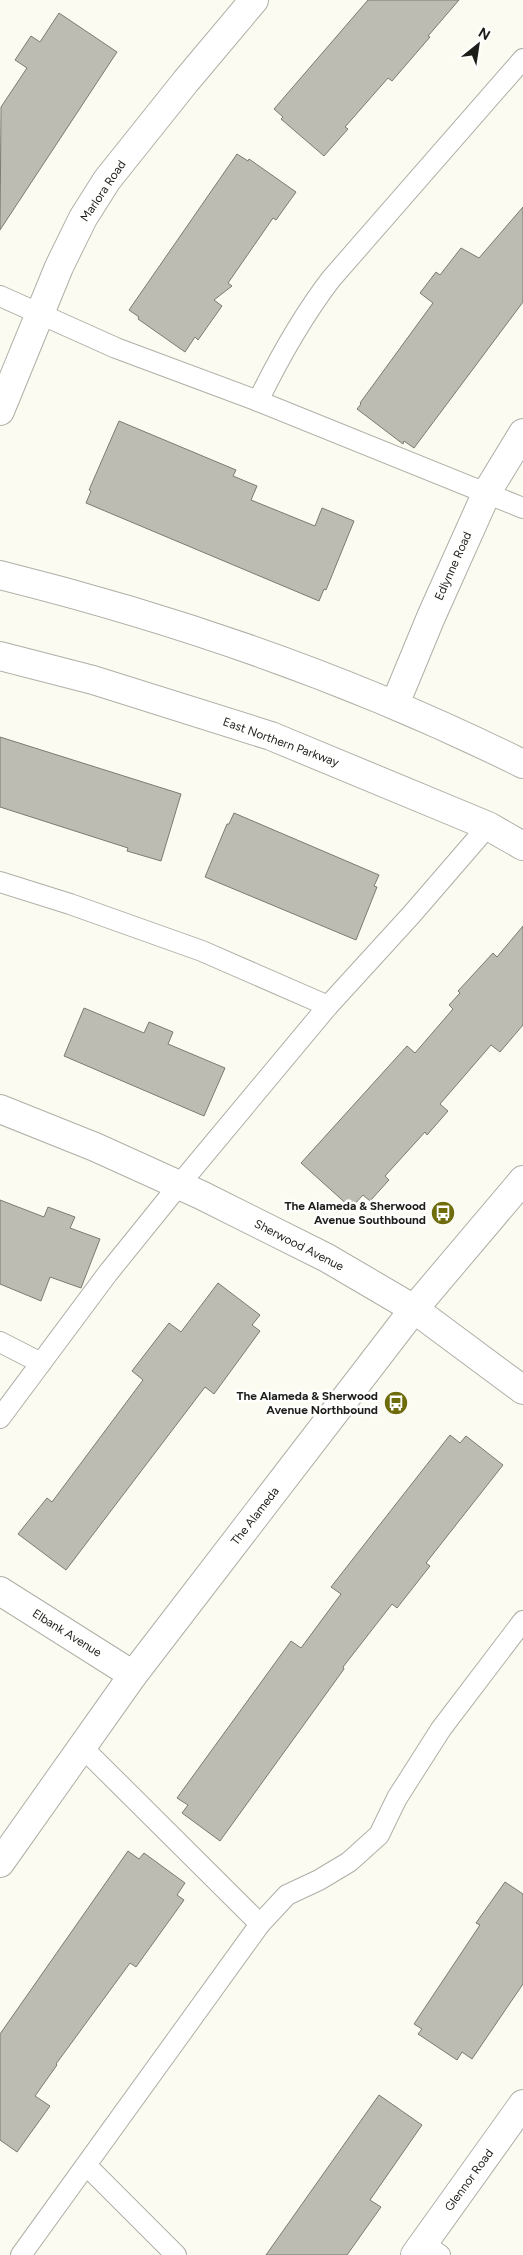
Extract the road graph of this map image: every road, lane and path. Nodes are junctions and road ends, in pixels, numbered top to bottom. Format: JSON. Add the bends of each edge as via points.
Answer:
{"nodes":[{"id":1,"x":254,"y":0,"type":"edge"},
{"id":2,"x":523,"y":59,"type":"edge"},
{"id":3,"x":0,"y":296,"type":"edge"},
{"id":4,"x":40,"y":314,"type":"junction"},
{"id":5,"x":258,"y":401,"type":"junction"},
{"id":6,"x":0,"y":411,"type":"edge"},
{"id":7,"x":523,"y":433,"type":"edge"},
{"id":8,"x":488,"y":492,"type":"junction"},
{"id":9,"x":523,"y":508,"type":"edge"},
{"id":10,"x":0,"y":575,"type":"edge"},
{"id":11,"x":0,"y":656,"type":"edge"},
{"id":12,"x":395,"y":704,"type":"junction"},
{"id":13,"x":523,"y":764,"type":"edge"},
{"id":14,"x":488,"y":826,"type":"junction"},
{"id":15,"x":523,"y":846,"type":"edge"},
{"id":16,"x":0,"y":882,"type":"edge"},
{"id":17,"x":328,"y":1006,"type":"junction"},
{"id":18,"x":0,"y":1109,"type":"edge"},
{"id":19,"x":523,"y":1180,"type":"edge"},
{"id":20,"x":179,"y":1185,"type":"junction"},
{"id":21,"x":414,"y":1309,"type":"junction"},
{"id":22,"x":0,"y":1342,"type":"edge"},
{"id":23,"x":41,"y":1364,"type":"junction"},
{"id":24,"x":523,"y":1390,"type":"edge"},
{"id":25,"x":0,"y":1418,"type":"edge"},
{"id":26,"x":0,"y":1591,"type":"edge"},
{"id":27,"x":523,"y":1621,"type":"edge"},
{"id":28,"x":133,"y":1674,"type":"junction"},
{"id":29,"x":82,"y":1747,"type":"junction"},
{"id":30,"x":0,"y":1863,"type":"edge"},
{"id":31,"x":260,"y":1924,"type":"junction"},
{"id":32,"x":523,"y":2104,"type":"edge"},
{"id":33,"x":87,"y":2166,"type":"junction"},
{"id":34,"x":426,"y":2251,"type":"edge"},
{"id":35,"x":22,"y":2255,"type":"edge"},
{"id":36,"x":176,"y":2255,"type":"edge"}],
"edges":[{"from":1,"to":4,"type":"main road","name":"Marlora Road","via":[[107,180],[58,267]]},
{"from":2,"to":5,"type":"lane","via":[[306,311]]},
{"from":3,"to":4,"type":"lane"},
{"from":4,"to":5,"type":"lane","via":[[116,348]]},
{"from":4,"to":6,"type":"main road","name":"Marlora Road"},
{"from":5,"to":8,"type":"lane"},
{"from":7,"to":8,"type":"main road","name":"Edlynne Road"},
{"from":8,"to":9,"type":"lane"},
{"from":8,"to":12,"type":"main road","name":"Edlynne Road"},
{"from":10,"to":12,"type":"main road","via":[[150,616],[304,668]]},
{"from":11,"to":14,"type":"main road","name":"East Northern Parkway","via":[[93,680],[271,736]]},
{"from":12,"to":13,"type":"main road"},
{"from":14,"to":15,"type":"main road","name":"East Northern Parkway"},
{"from":14,"to":17,"type":"lane"},
{"from":16,"to":17,"type":"lane","via":[[202,952]]},
{"from":17,"to":20,"type":"lane"},
{"from":18,"to":20,"type":"main road","name":"Sherwood Avenue"},
{"from":19,"to":21,"type":"main road","name":"The Alameda"},
{"from":20,"to":21,"type":"main road","name":"Sherwood Avenue","via":[[328,1258]]},
{"from":20,"to":23,"type":"lane"},
{"from":21,"to":24,"type":"main road","name":"Sherwood Avenue"},
{"from":21,"to":28,"type":"main road","name":"The Alameda"},
{"from":22,"to":23,"type":"lane"},
{"from":23,"to":25,"type":"lane"},
{"from":26,"to":28,"type":"main road","name":"Elbank Avenue"},
{"from":27,"to":31,"type":"lane","via":[[441,1729],[397,1798],[379,1835],[349,1862],[287,1895]]},
{"from":28,"to":29,"type":"main road","name":"The Alameda"},
{"from":29,"to":30,"type":"main road","name":"The Alameda"},
{"from":29,"to":31,"type":"lane"},
{"from":31,"to":33,"type":"lane"},
{"from":32,"to":34,"type":"main road","name":"Glennor Road"},
{"from":33,"to":35,"type":"lane"},
{"from":33,"to":36,"type":"lane"}]}
